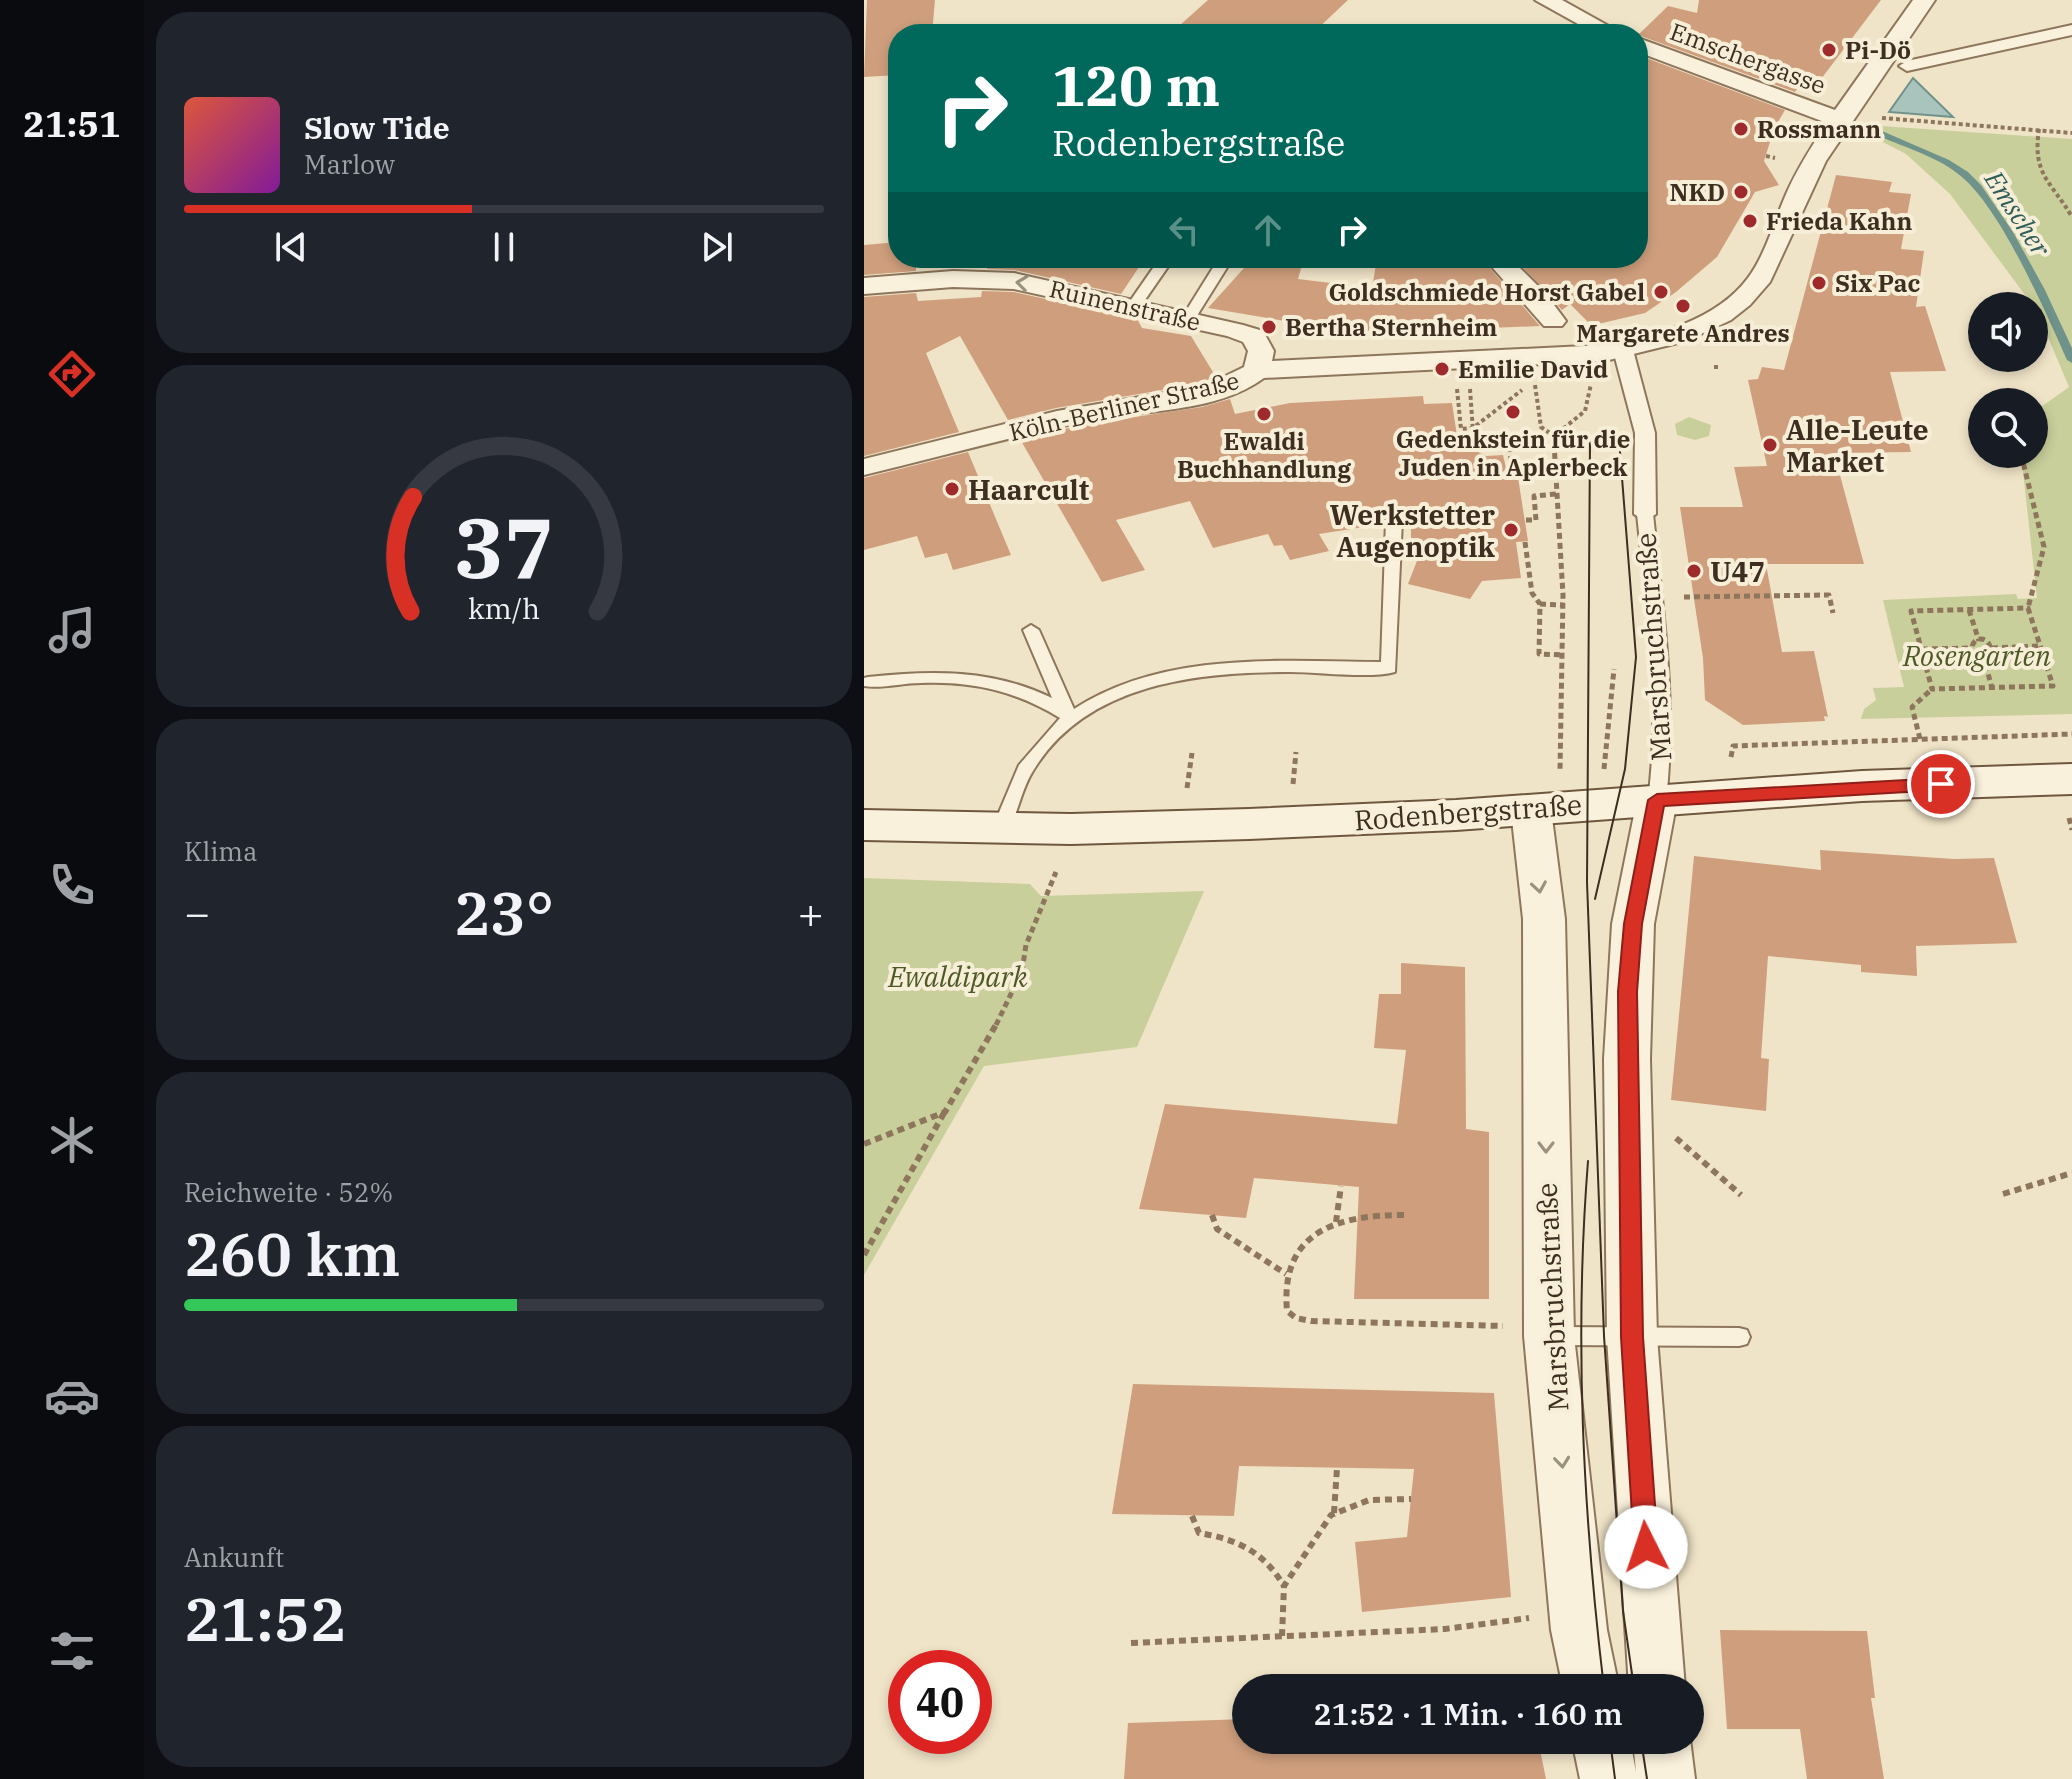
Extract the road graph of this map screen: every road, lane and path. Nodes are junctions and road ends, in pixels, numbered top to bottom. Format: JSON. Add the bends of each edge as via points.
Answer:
{"nodes":[{"id":1,"x":1546,"y":0,"type":"edge"},
{"id":2,"x":1924,"y":0,"type":"edge"},
{"id":3,"x":1587,"y":23,"type":"edge"},
{"id":4,"x":2072,"y":30,"type":"edge"},
{"id":5,"x":1648,"y":49,"type":"edge"},
{"id":6,"x":1907,"y":66,"type":"dead end"},
{"id":7,"x":1870,"y":117,"type":"dead end"},
{"id":8,"x":1840,"y":120,"type":"junction"},
{"id":9,"x":2039,"y":129,"type":"junction"},
{"id":10,"x":2072,"y":133,"type":"edge"},
{"id":11,"x":1766,"y":156,"type":"dead end"},
{"id":12,"x":1775,"y":158,"type":"dead end"},
{"id":13,"x":2071,"y":213,"type":"edge"},
{"id":14,"x":1160,"y":268,"type":"edge"},
{"id":15,"x":1220,"y":268,"type":"edge"},
{"id":16,"x":1506,"y":268,"type":"edge"},
{"id":17,"x":864,"y":286,"type":"edge"},
{"id":18,"x":1133,"y":307,"type":"junction"},
{"id":19,"x":1188,"y":319,"type":"junction"},
{"id":20,"x":1553,"y":321,"type":"dead end"},
{"id":21,"x":1623,"y":350,"type":"junction"},
{"id":22,"x":1257,"y":370,"type":"junction"},
{"id":23,"x":1456,"y":388,"type":"dead end"},
{"id":24,"x":1470,"y":388,"type":"dead end"},
{"id":25,"x":1591,"y":400,"type":"dead end"},
{"id":26,"x":1473,"y":428,"type":"junction"},
{"id":27,"x":1554,"y":436,"type":"junction"},
{"id":28,"x":1554,"y":444,"type":"junction"},
{"id":29,"x":1509,"y":446,"type":"junction"},
{"id":30,"x":864,"y":467,"type":"edge"},
{"id":31,"x":2025,"y":468,"type":"edge"},
{"id":32,"x":1513,"y":471,"type":"dead end"},
{"id":33,"x":1556,"y":494,"type":"junction"},
{"id":34,"x":1645,"y":514,"type":"joint"},
{"id":35,"x":1394,"y":520,"type":"dead end"},
{"id":36,"x":1526,"y":520,"type":"dead end"},
{"id":37,"x":1525,"y":542,"type":"dead end"},
{"id":38,"x":1653,"y":597,"type":"junction"},
{"id":39,"x":1540,"y":604,"type":"junction"},
{"id":40,"x":1563,"y":605,"type":"junction"},
{"id":41,"x":2028,"y":608,"type":"junction"},
{"id":42,"x":1969,"y":610,"type":"junction"},
{"id":43,"x":1833,"y":613,"type":"dead end"},
{"id":44,"x":1031,"y":630,"type":"dead end"},
{"id":45,"x":1979,"y":641,"type":"junction"},
{"id":46,"x":2040,"y":646,"type":"junction"},
{"id":47,"x":1970,"y":648,"type":"junction"},
{"id":48,"x":1992,"y":648,"type":"junction"},
{"id":49,"x":1922,"y":649,"type":"junction"},
{"id":50,"x":1564,"y":655,"type":"junction"},
{"id":51,"x":1983,"y":655,"type":"junction"},
{"id":52,"x":1614,"y":669,"type":"dead end"},
{"id":53,"x":868,"y":682,"type":"dead end"},
{"id":54,"x":1992,"y":688,"type":"junction"},
{"id":55,"x":1932,"y":689,"type":"junction"},
{"id":56,"x":1068,"y":715,"type":"junction"},
{"id":57,"x":1920,"y":739,"type":"dead end"},
{"id":58,"x":1296,"y":752,"type":"dead end"},
{"id":59,"x":1192,"y":753,"type":"dead end"},
{"id":60,"x":1604,"y":770,"type":"dead end"},
{"id":61,"x":1560,"y":772,"type":"dead end"},
{"id":62,"x":1293,"y":784,"type":"dead end"},
{"id":63,"x":1187,"y":789,"type":"dead end"},
{"id":64,"x":2070,"y":798,"type":"edge"},
{"id":65,"x":1657,"y":800,"type":"junction"},
{"id":66,"x":1531,"y":810,"type":"junction"},
{"id":67,"x":864,"y":825,"type":"edge"},
{"id":68,"x":1001,"y":829,"type":"junction"},
{"id":69,"x":2072,"y":830,"type":"edge"},
{"id":70,"x":1056,"y":872,"type":"dead end"},
{"id":71,"x":945,"y":1112,"type":"junction"},
{"id":72,"x":1668,"y":1131,"type":"dead end"},
{"id":73,"x":864,"y":1144,"type":"edge"},
{"id":74,"x":2072,"y":1173,"type":"edge"},
{"id":75,"x":1341,"y":1186,"type":"dead end"},
{"id":76,"x":2003,"y":1194,"type":"dead end"},
{"id":77,"x":1741,"y":1195,"type":"dead end"},
{"id":78,"x":1212,"y":1215,"type":"dead end"},
{"id":79,"x":1404,"y":1215,"type":"dead end"},
{"id":80,"x":1336,"y":1222,"type":"junction"},
{"id":81,"x":864,"y":1255,"type":"edge"},
{"id":82,"x":1286,"y":1274,"type":"junction"},
{"id":83,"x":1549,"y":1332,"type":"junction"},
{"id":84,"x":1632,"y":1337,"type":"junction"},
{"id":85,"x":1739,"y":1337,"type":"dead end"},
{"id":86,"x":1337,"y":1468,"type":"dead end"},
{"id":87,"x":1411,"y":1499,"type":"dead end"},
{"id":88,"x":1334,"y":1513,"type":"junction"},
{"id":89,"x":1192,"y":1516,"type":"dead end"},
{"id":90,"x":1284,"y":1586,"type":"junction"},
{"id":91,"x":1577,"y":1612,"type":"junction"},
{"id":92,"x":1282,"y":1636,"type":"junction"},
{"id":93,"x":1131,"y":1643,"type":"dead end"},
{"id":94,"x":1588,"y":1674,"type":"edge"},
{"id":95,"x":1656,"y":1674,"type":"edge"},
{"id":96,"x":1604,"y":1754,"type":"edge"},
{"id":97,"x":1663,"y":1754,"type":"edge"},
{"id":98,"x":1609,"y":1779,"type":"edge"},
{"id":99,"x":1666,"y":1779,"type":"edge"}],
"edges":[{"from":1,"to":3,"type":"street"},
{"from":2,"to":8,"type":"street","name":"Köln-Berliner Straße"},
{"from":4,"to":6,"type":"street"},
{"from":5,"to":8,"type":"street","name":"Emschergasse"},
{"from":7,"to":9,"type":"path"},
{"from":8,"to":21,"type":"street","name":"Köln-Berliner Straße","via":[[1812,163],[1770,261],[1749,293],[1697,326]]},
{"from":9,"to":10,"type":"path"},
{"from":9,"to":13,"type":"path","via":[[2037,172]]},
{"from":11,"to":12,"type":"path"},
{"from":14,"to":18,"type":"lane"},
{"from":15,"to":19,"type":"lane"},
{"from":16,"to":20,"type":"street"},
{"from":18,"to":17,"type":"street","name":"Ruinenstraße","one_way":true,"via":[[1014,281],[953,279]]},
{"from":18,"to":19,"type":"street","name":"Ruinenstraße"},
{"from":19,"to":22,"type":"street","name":"Ruinenstraße","via":[[1254,337],[1261,351]]},
{"from":21,"to":22,"type":"street","name":"Köln-Berliner Straße"},
{"from":21,"to":34,"type":"street","via":[[1645,433]]},
{"from":22,"to":30,"type":"street","name":"Köln-Berliner Straße","via":[[1248,379],[1211,391],[1122,406]]},
{"from":23,"to":26,"type":"path","via":[[1461,429]]},
{"from":24,"to":26,"type":"path"},
{"from":25,"to":27,"type":"path","via":[[1585,415]]},
{"from":26,"to":27,"type":"path","via":[[1535,380],[1541,427]]},
{"from":26,"to":29,"type":"path","via":[[1474,447]]},
{"from":27,"to":28,"type":"path"},
{"from":28,"to":29,"type":"path"},
{"from":28,"to":33,"type":"path"},
{"from":29,"to":32,"type":"path"},
{"from":31,"to":41,"type":"path","via":[[2044,545],[2029,587]]},
{"from":33,"to":36,"type":"path","via":[[1534,496],[1536,520]]},
{"from":33,"to":40,"type":"path"},
{"from":34,"to":38,"type":"lane","name":"Marsbruchstraße"},
{"from":35,"to":56,"type":"lane","via":[[1389,668],[1301,667],[1162,676],[1112,690]]},
{"from":37,"to":39,"type":"path","via":[[1532,593]]},
{"from":38,"to":43,"type":"path","via":[[1829,595]]},
{"from":38,"to":65,"type":"lane","name":"Marsbruchstraße","via":[[1663,767]]},
{"from":39,"to":40,"type":"path"},
{"from":39,"to":50,"type":"path","via":[[1539,654]]},
{"from":40,"to":50,"type":"path"},
{"from":41,"to":42,"type":"path"},
{"from":41,"to":46,"type":"path"},
{"from":42,"to":45,"type":"path"},
{"from":42,"to":49,"type":"path","via":[[1911,611]]},
{"from":44,"to":56,"type":"lane"},
{"from":45,"to":47,"type":"path"},
{"from":45,"to":48,"type":"path"},
{"from":46,"to":48,"type":"path"},
{"from":46,"to":54,"type":"path","via":[[2053,686]]},
{"from":47,"to":49,"type":"path"},
{"from":47,"to":51,"type":"path"},
{"from":48,"to":51,"type":"path"},
{"from":49,"to":55,"type":"path"},
{"from":50,"to":61,"type":"path"},
{"from":51,"to":54,"type":"path"},
{"from":52,"to":60,"type":"path"},
{"from":53,"to":56,"type":"lane","via":[[975,677],[1020,688]]},
{"from":54,"to":55,"type":"path"},
{"from":55,"to":57,"type":"path","via":[[1912,707]]},
{"from":56,"to":68,"type":"lane","via":[[1022,770],[1010,791]]},
{"from":58,"to":62,"type":"path"},
{"from":59,"to":63,"type":"path"},
{"from":64,"to":65,"type":"main road","name":"Rodenbergstraße","via":[[1862,786]]},
{"from":64,"to":69,"type":"path"},
{"from":65,"to":66,"type":"main road","name":"Rodenbergstraße"},
{"from":65,"to":84,"type":"street","name":"Marsbruchstraße","via":[[1633,924],[1627,992]]},
{"from":66,"to":68,"type":"main road","name":"Rodenbergstraße"},
{"from":66,"to":83,"type":"street","name":"Marsbruchstraße","one_way":true,"via":[[1544,919]]},
{"from":67,"to":68,"type":"main road","name":"Rodenbergstraße"},
{"from":70,"to":71,"type":"path","via":[[1007,1006]]},
{"from":71,"to":73,"type":"path"},
{"from":71,"to":81,"type":"path"},
{"from":72,"to":77,"type":"path"},
{"from":74,"to":76,"type":"path"},
{"from":75,"to":80,"type":"path"},
{"from":78,"to":82,"type":"path","via":[[1217,1229]]},
{"from":79,"to":80,"type":"path"},
{"from":80,"to":82,"type":"path","via":[[1305,1242]]},
{"from":82,"to":83,"type":"path","via":[[1284,1299],[1296,1318]]},
{"from":83,"to":84,"type":"lane"},
{"from":83,"to":91,"type":"street","name":"Marsbruchstraße","one_way":true},
{"from":84,"to":85,"type":"lane"},
{"from":84,"to":95,"type":"street","name":"Marsbruchstraße"},
{"from":86,"to":88,"type":"path"},
{"from":87,"to":88,"type":"path","via":[[1369,1500]]},
{"from":88,"to":90,"type":"path"},
{"from":89,"to":90,"type":"path","via":[[1199,1533],[1249,1546],[1267,1560]]},
{"from":90,"to":92,"type":"path"},
{"from":91,"to":92,"type":"path","via":[[1445,1629]]},
{"from":91,"to":94,"type":"street","name":"Marsbruchstraße"},
{"from":92,"to":93,"type":"path"},
{"from":96,"to":98,"type":"street"},
{"from":97,"to":99,"type":"street"}]}
